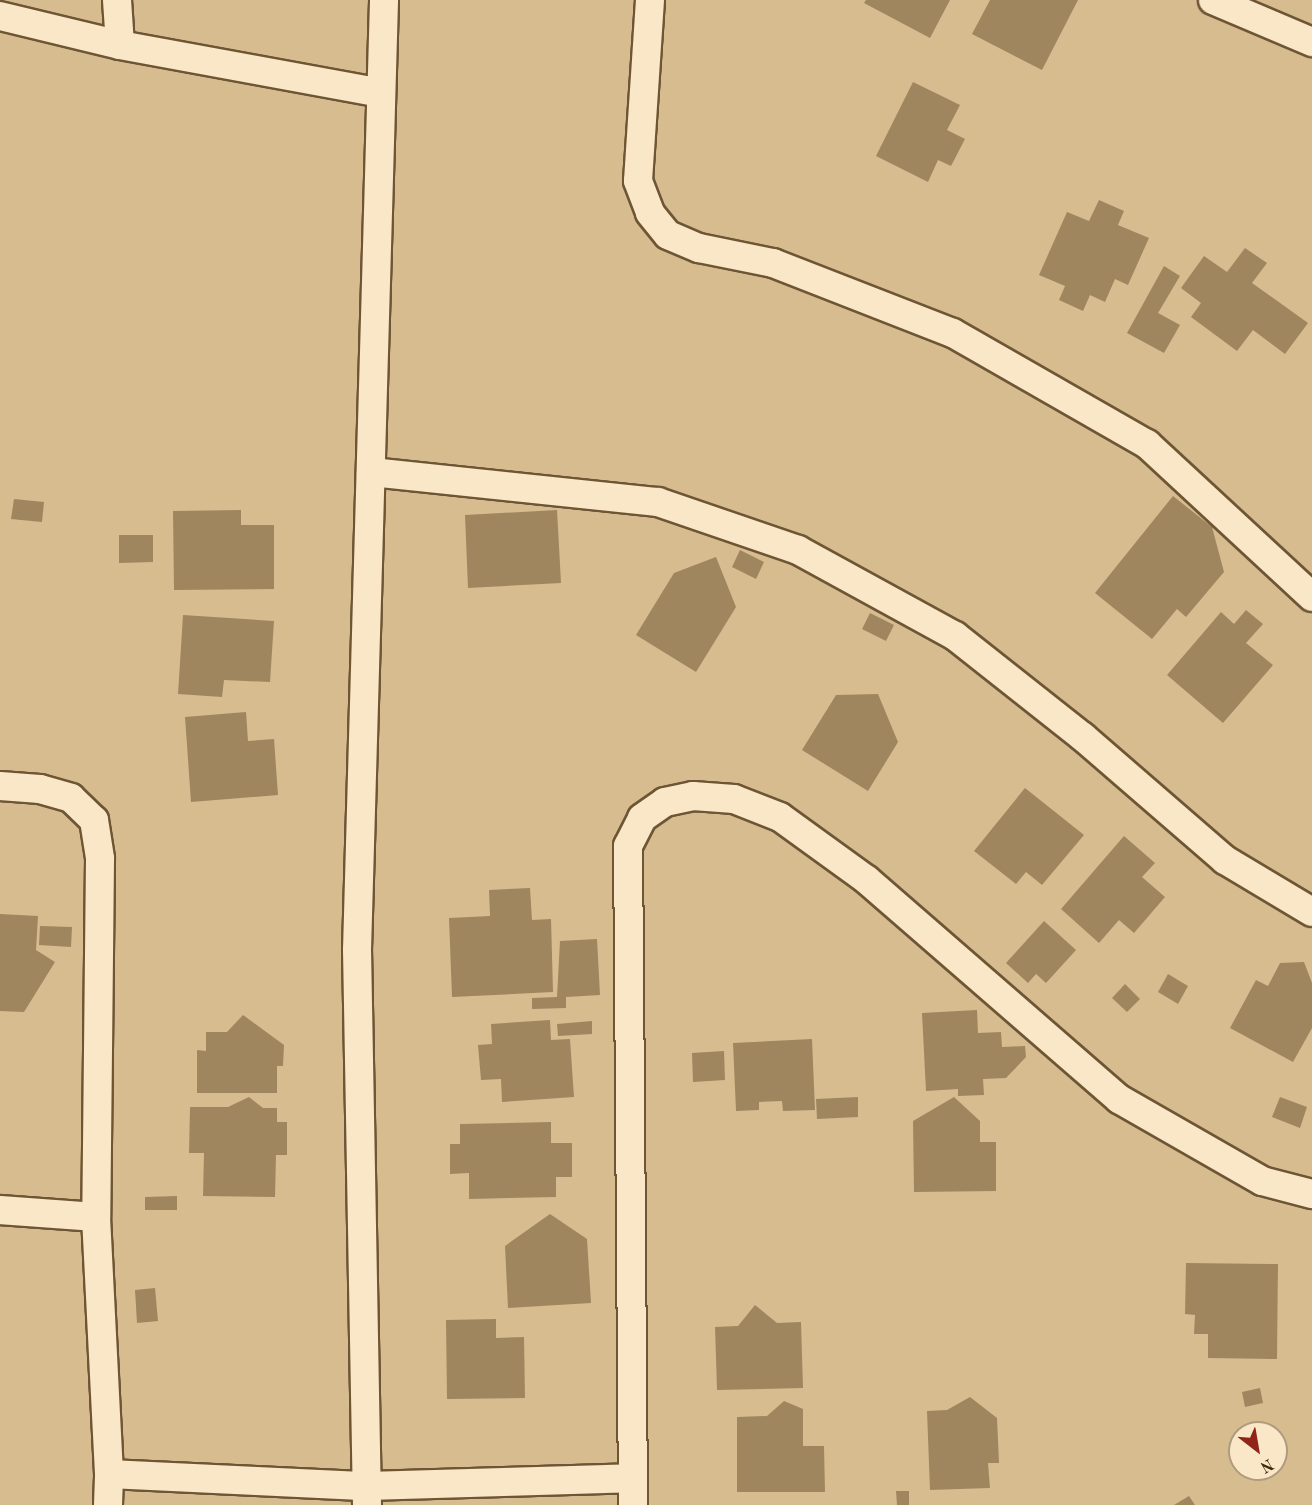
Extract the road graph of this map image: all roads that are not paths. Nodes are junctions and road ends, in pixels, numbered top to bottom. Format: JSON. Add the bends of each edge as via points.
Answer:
{"nodes":[{"id":1,"x":117,"y":0,"type":"edge"},
{"id":2,"x":384,"y":0,"type":"edge"},
{"id":3,"x":650,"y":0,"type":"edge"},
{"id":4,"x":1213,"y":0,"type":"edge"},
{"id":5,"x":0,"y":16,"type":"edge"},
{"id":6,"x":1312,"y":42,"type":"edge"},
{"id":7,"x":120,"y":45,"type":"junction"},
{"id":8,"x":381,"y":93,"type":"junction"},
{"id":9,"x":371,"y":472,"type":"junction"},
{"id":10,"x":1312,"y":597,"type":"edge"},
{"id":11,"x":0,"y":786,"type":"edge"},
{"id":12,"x":1312,"y":912,"type":"edge"},
{"id":13,"x":1312,"y":1194,"type":"edge"},
{"id":14,"x":0,"y":1210,"type":"edge"},
{"id":15,"x":96,"y":1217,"type":"junction"},
{"id":16,"x":109,"y":1474,"type":"junction"},
{"id":17,"x":632,"y":1492,"type":"edge"},
{"id":18,"x":367,"y":1495,"type":"edge"},
{"id":19,"x":108,"y":1505,"type":"edge"}],
"edges":[{"from":1,"to":7,"type":"street"},
{"from":2,"to":8,"type":"street"},
{"from":3,"to":10,"type":"street","via":[[638,181],[650,213],[668,235],[699,248],[773,263],[953,333],[1147,444]]},
{"from":4,"to":6,"type":"street"},
{"from":5,"to":7,"type":"street"},
{"from":7,"to":8,"type":"street"},
{"from":8,"to":9,"type":"street"},
{"from":9,"to":12,"type":"street","via":[[658,502],[798,550],[955,636],[1083,737],[1225,860]]},
{"from":9,"to":18,"type":"street","via":[[357,950]]},
{"from":11,"to":15,"type":"street","via":[[40,789],[71,798],[94,820],[100,859]]},
{"from":13,"to":17,"type":"street","via":[[1262,1181],[1119,1099],[867,880],[780,817],[734,799],[693,795],[665,802],[642,818],[628,846]]},
{"from":14,"to":15,"type":"street"},
{"from":15,"to":16,"type":"street"},
{"from":16,"to":18,"type":"street"},
{"from":16,"to":19,"type":"street"},
{"from":17,"to":18,"type":"street"}]}
